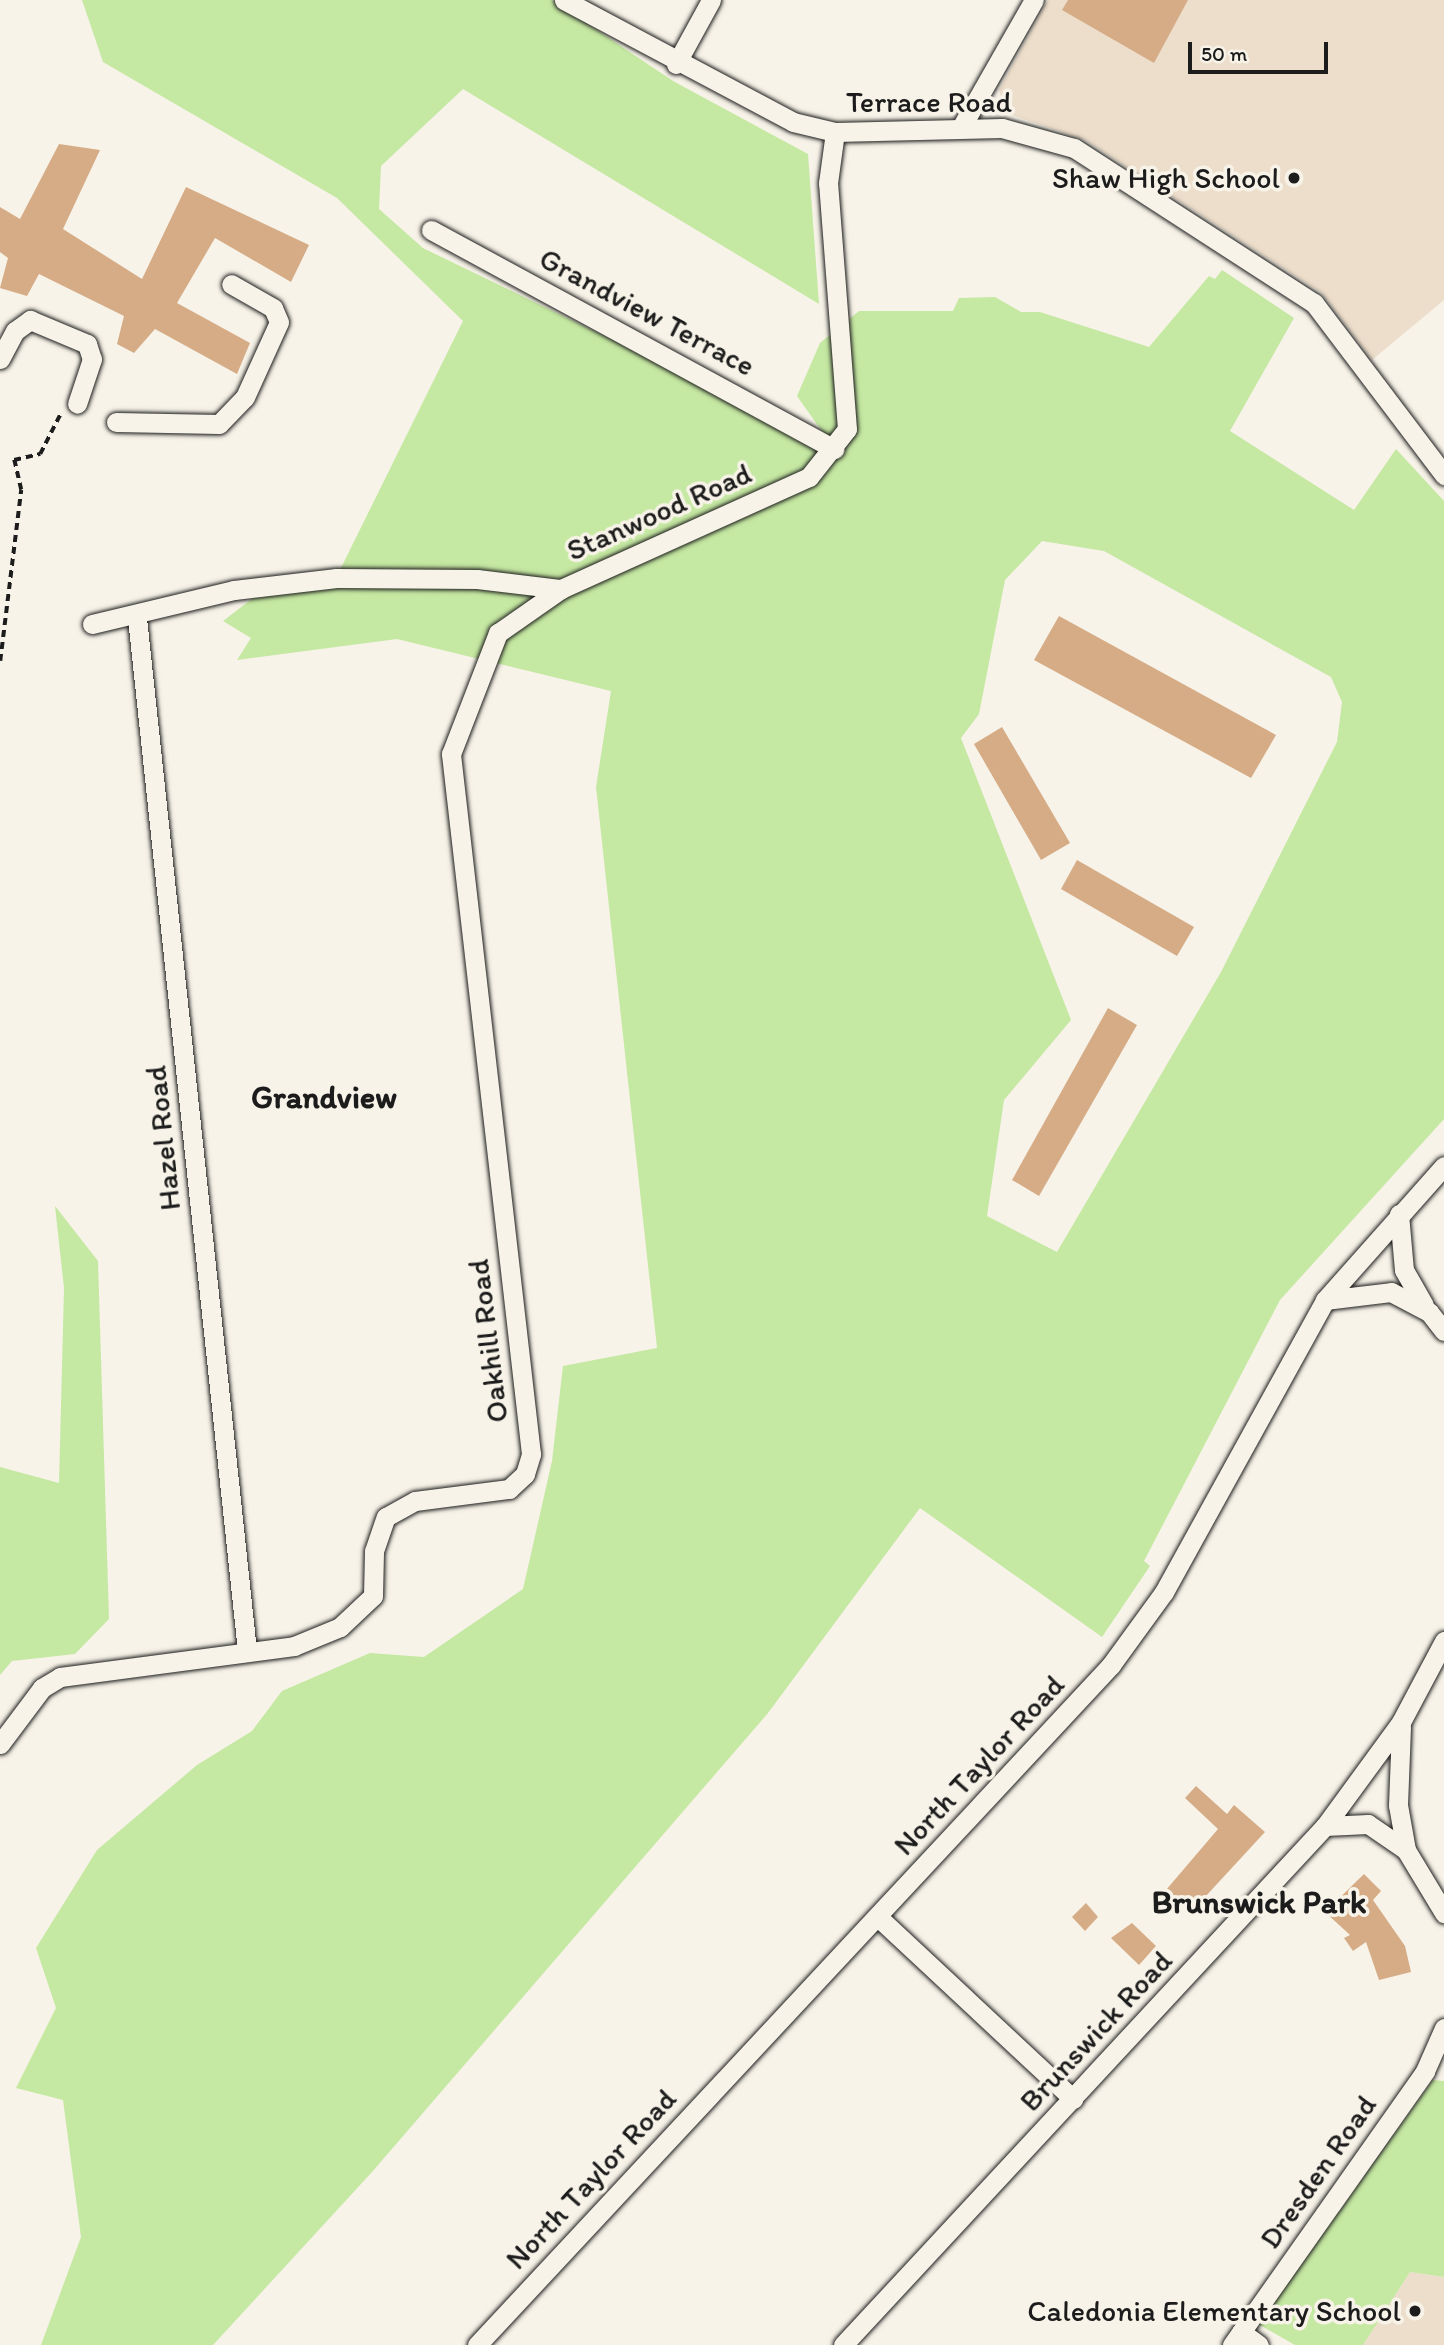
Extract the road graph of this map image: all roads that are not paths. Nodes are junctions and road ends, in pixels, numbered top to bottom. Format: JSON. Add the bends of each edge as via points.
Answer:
{"nodes":[{"id":1,"x":564,"y":0,"type":"edge"},
{"id":2,"x":711,"y":0,"type":"edge"},
{"id":3,"x":1034,"y":0,"type":"edge"},
{"id":4,"x":676,"y":64,"type":"junction"},
{"id":5,"x":962,"y":127,"type":"junction"},
{"id":6,"x":835,"y":132,"type":"junction"},
{"id":7,"x":431,"y":230,"type":"dead end"},
{"id":8,"x":231,"y":284,"type":"dead end"},
{"id":9,"x":0,"y":359,"type":"edge"},
{"id":10,"x":72,"y":401,"type":"road end"},
{"id":11,"x":116,"y":422,"type":"dead end"},
{"id":12,"x":834,"y":449,"type":"junction"},
{"id":13,"x":1444,"y":475,"type":"edge"},
{"id":14,"x":561,"y":589,"type":"junction"},
{"id":15,"x":137,"y":618,"type":"junction"},
{"id":16,"x":92,"y":624,"type":"dead end"},
{"id":17,"x":1444,"y":1166,"type":"edge"},
{"id":18,"x":1399,"y":1214,"type":"junction"},
{"id":19,"x":1325,"y":1300,"type":"junction"},
{"id":20,"x":1437,"y":1316,"type":"edge"},
{"id":21,"x":1444,"y":1331,"type":"edge"},
{"id":22,"x":1444,"y":1641,"type":"edge"},
{"id":23,"x":247,"y":1651,"type":"junction"},
{"id":24,"x":1401,"y":1722,"type":"junction"},
{"id":25,"x":0,"y":1744,"type":"edge"},
{"id":26,"x":1325,"y":1826,"type":"junction"},
{"id":27,"x":1406,"y":1850,"type":"junction"},
{"id":28,"x":1444,"y":1913,"type":"edge"},
{"id":29,"x":878,"y":1917,"type":"junction"},
{"id":30,"x":1444,"y":2028,"type":"edge"},
{"id":31,"x":1073,"y":2099,"type":"junction"},
{"id":32,"x":1237,"y":2339,"type":"edge"},
{"id":33,"x":477,"y":2345,"type":"edge"},
{"id":34,"x":843,"y":2345,"type":"edge"},
{"id":35,"x":1259,"y":2345,"type":"edge"}],
"edges":[{"from":1,"to":4,"type":"street","name":"Terrace Road"},
{"from":2,"to":4,"type":"street"},
{"from":3,"to":5,"type":"street"},
{"from":4,"to":6,"type":"street","name":"Terrace Road","via":[[793,122]]},
{"from":5,"to":6,"type":"street","name":"Terrace Road"},
{"from":5,"to":13,"type":"street","name":"Terrace Road","via":[[1031,132],[1074,148],[1314,303]]},
{"from":6,"to":12,"type":"street","name":"Stanwood Road","via":[[828,183],[849,402],[847,429]]},
{"from":7,"to":12,"type":"street","name":"Grandview Terrace"},
{"from":8,"to":11,"type":"street","via":[[273,308],[279,322],[245,397],[219,424]]},
{"from":9,"to":10,"type":"street","via":[[15,331],[30,320],[87,344],[92,359]]},
{"from":12,"to":14,"type":"street","name":"Stanwood Road","via":[[808,477]]},
{"from":14,"to":15,"type":"street","name":"Stanwood Road","via":[[477,579],[336,578],[234,590]]},
{"from":14,"to":23,"type":"street","name":"Oakhill Road","via":[[498,633],[451,754],[531,1454],[525,1474],[509,1489],[415,1501],[386,1517],[374,1551],[373,1596],[355,1618],[294,1646]]},
{"from":15,"to":16,"type":"street","name":"Stanwood Road"},
{"from":15,"to":23,"type":"street","name":"Hazel Road"},
{"from":17,"to":18,"type":"street","name":"North Taylor Road"},
{"from":18,"to":19,"type":"street","name":"North Taylor Road"},
{"from":18,"to":20,"type":"street","via":[[1404,1270]]},
{"from":19,"to":20,"type":"street","via":[[1391,1292]]},
{"from":19,"to":29,"type":"street","name":"North Taylor Road","via":[[1142,1625],[1064,1719]]},
{"from":20,"to":21,"type":"street"},
{"from":22,"to":24,"type":"street","name":"Brunswick Road"},
{"from":23,"to":25,"type":"street","name":"Oakhill Road","via":[[60,1677],[42,1688]]},
{"from":24,"to":26,"type":"street","name":"Brunswick Road"},
{"from":24,"to":27,"type":"street","via":[[1398,1805]]},
{"from":26,"to":27,"type":"street","via":[[1368,1824]]},
{"from":26,"to":31,"type":"street","name":"Brunswick Road"},
{"from":27,"to":28,"type":"street"},
{"from":29,"to":31,"type":"street"},
{"from":29,"to":33,"type":"street","name":"North Taylor Road"},
{"from":30,"to":32,"type":"street","name":"Dresden Road","via":[[1425,2071]]},
{"from":31,"to":34,"type":"street","name":"Brunswick Road"},
{"from":32,"to":35,"type":"street"}]}
